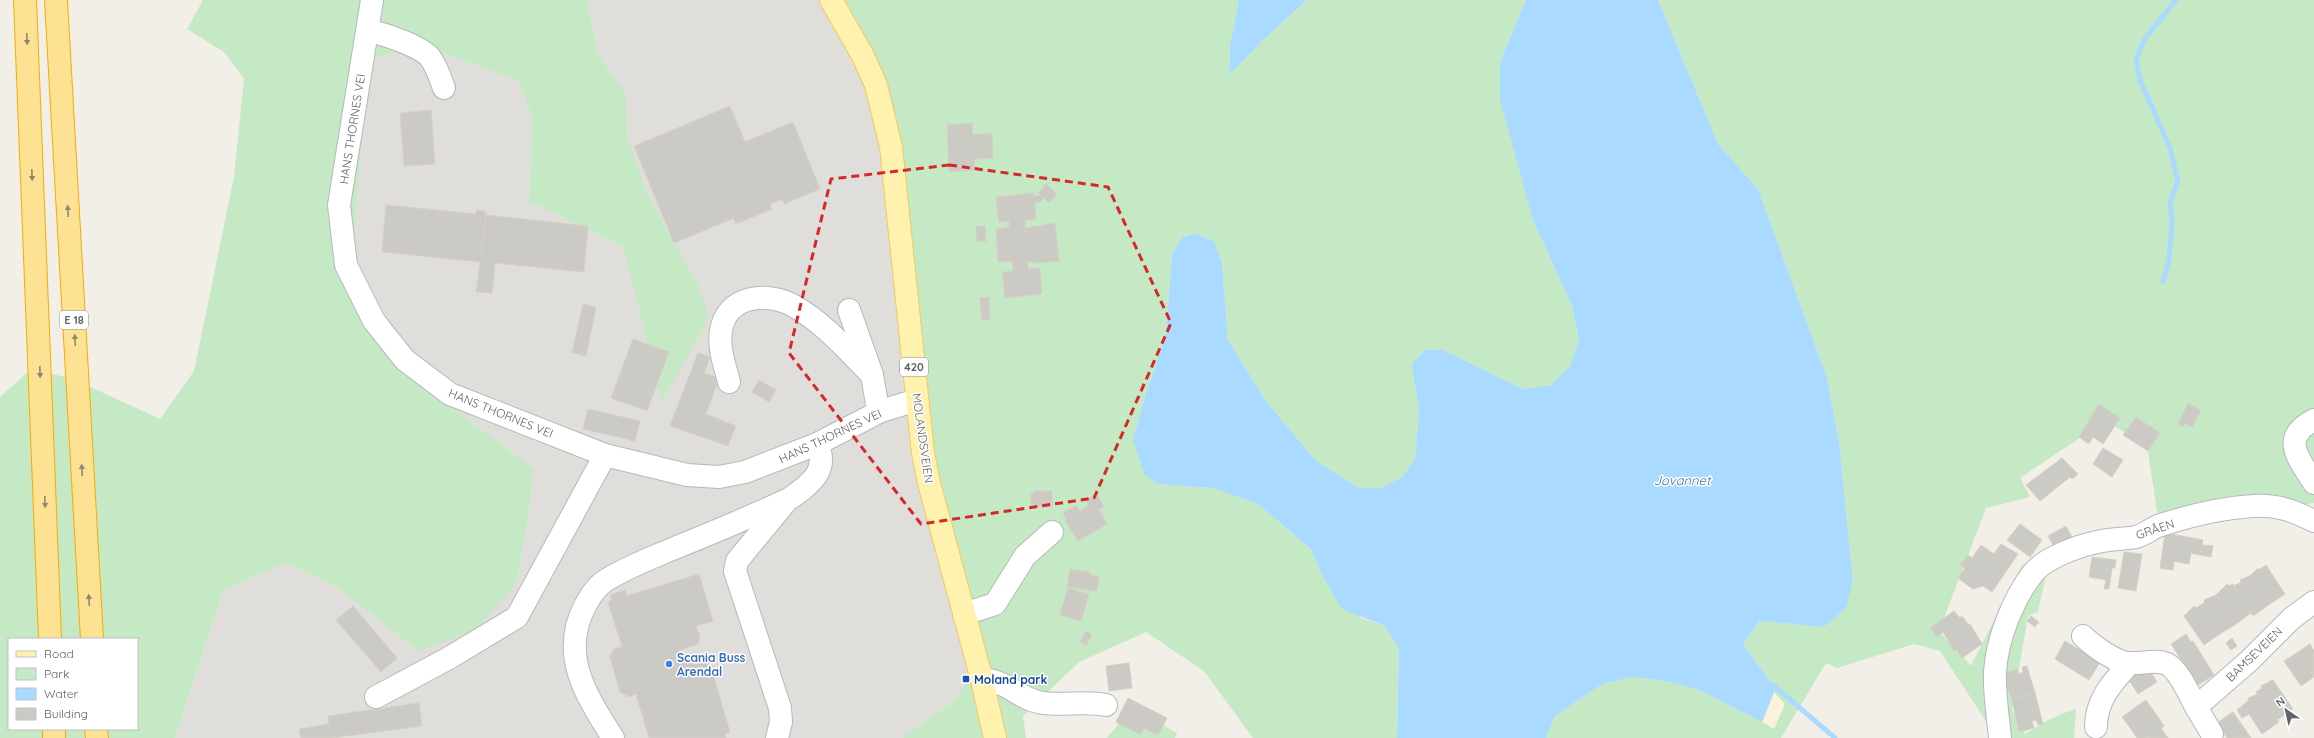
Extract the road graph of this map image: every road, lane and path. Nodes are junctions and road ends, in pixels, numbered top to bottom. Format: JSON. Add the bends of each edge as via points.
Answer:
{"nodes":[{"id":1,"x":25,"y":0,"type":"edge"},
{"id":2,"x":56,"y":0,"type":"edge"},
{"id":3,"x":372,"y":0,"type":"edge"},
{"id":4,"x":831,"y":0,"type":"edge"},
{"id":5,"x":368,"y":32,"type":"junction"},
{"id":6,"x":444,"y":88,"type":"dead end"},
{"id":7,"x":849,"y":310,"type":"dead end"},
{"id":8,"x":872,"y":375,"type":"junction"},
{"id":9,"x":729,"y":382,"type":"dead end"},
{"id":10,"x":917,"y":400,"type":"junction"},
{"id":11,"x":881,"y":411,"type":"junction"},
{"id":12,"x":2314,"y":420,"type":"edge"},
{"id":13,"x":817,"y":444,"type":"junction"},
{"id":14,"x":606,"y":455,"type":"junction"},
{"id":15,"x":2314,"y":483,"type":"edge"},
{"id":16,"x":789,"y":499,"type":"junction"},
{"id":17,"x":2314,"y":521,"type":"edge"},
{"id":18,"x":1052,"y":532,"type":"dead end"},
{"id":19,"x":2314,"y":602,"type":"edge"},
{"id":20,"x":964,"y":614,"type":"junction"},
{"id":21,"x":2083,"y":636,"type":"dead end"},
{"id":22,"x":50,"y":638,"type":"edge"},
{"id":23,"x":92,"y":638,"type":"edge"},
{"id":24,"x":2129,"y":664,"type":"junction"},
{"id":25,"x":982,"y":680,"type":"junction"},
{"id":26,"x":376,"y":697,"type":"dead end"},
{"id":27,"x":1106,"y":705,"type":"dead end"},
{"id":28,"x":2196,"y":707,"type":"junction"},
{"id":29,"x":2096,"y":727,"type":"dead end"},
{"id":30,"x":2212,"y":734,"type":"dead end"},
{"id":31,"x":613,"y":738,"type":"edge"},
{"id":32,"x":777,"y":738,"type":"edge"},
{"id":33,"x":995,"y":738,"type":"edge"},
{"id":34,"x":2000,"y":738,"type":"edge"}],
"edges":[{"from":1,"to":22,"type":"highway","one_way":true},
{"from":23,"to":2,"type":"highway","number":"E 18","one_way":true},
{"from":3,"to":5,"type":"street","name":"HANS THORNES VEI"},
{"from":4,"to":10,"type":"main road","name":"MOLANDSVEIEN","number":"420","via":[[862,56],[882,106],[891,147]]},
{"from":5,"to":6,"type":"street","via":[[375,32],[418,48],[431,58]]},
{"from":5,"to":14,"type":"street","name":"HANS THORNES VEI","via":[[339,205],[346,265],[374,321],[405,360],[450,394]]},
{"from":7,"to":8,"type":"street"},
{"from":8,"to":9,"type":"street","via":[[818,323],[794,306],[764,297],[744,300],[734,306],[726,317],[721,331],[721,348]]},
{"from":8,"to":11,"type":"street","via":[[877,404]]},
{"from":10,"to":11,"type":"street","name":"HANS THORNES VEI"},
{"from":10,"to":20,"type":"main road","name":"MOLANDSVEIEN","number":"420","via":[[929,483]]},
{"from":11,"to":13,"type":"street","name":"HANS THORNES VEI"},
{"from":12,"to":15,"type":"street","via":[[2296,434],[2294,443],[2296,455]]},
{"from":13,"to":14,"type":"street","name":"HANS THORNES VEI","via":[[745,472],[719,477],[687,475]]},
{"from":13,"to":16,"type":"street","via":[[821,464],[818,474],[809,485]]},
{"from":14,"to":26,"type":"street","via":[[518,617]]},
{"from":16,"to":31,"type":"street","via":[[644,561],[607,579],[593,592],[575,632],[574,649],[578,671],[590,701]]},
{"from":16,"to":32,"type":"street","via":[[737,561],[735,571],[780,708],[781,722]]},
{"from":17,"to":34,"type":"street","name":"GRÅEN","via":[[2292,510],[2273,506],[2223,510],[2158,526],[2138,536],[2097,542],[2046,562],[2033,573],[2017,601],[2000,646],[1995,670]]},
{"from":18,"to":20,"type":"street","via":[[1025,556],[995,604]]},
{"from":19,"to":28,"type":"street","name":"BAMSEVEIEN","via":[[2292,618],[2249,661]]},
{"from":20,"to":25,"type":"main road","name":"MOLANDSVEIEN","number":"420"},
{"from":21,"to":24,"type":"street","via":[[2101,651]]},
{"from":24,"to":28,"type":"street","via":[[2168,664]]},
{"from":24,"to":29,"type":"street","via":[[2102,697],[2096,715]]},
{"from":25,"to":27,"type":"street","via":[[991,679],[1025,698],[1039,702]]},
{"from":25,"to":33,"type":"main road","name":"MOLANDSVEIEN","number":"420"},
{"from":28,"to":30,"type":"street"}]}
